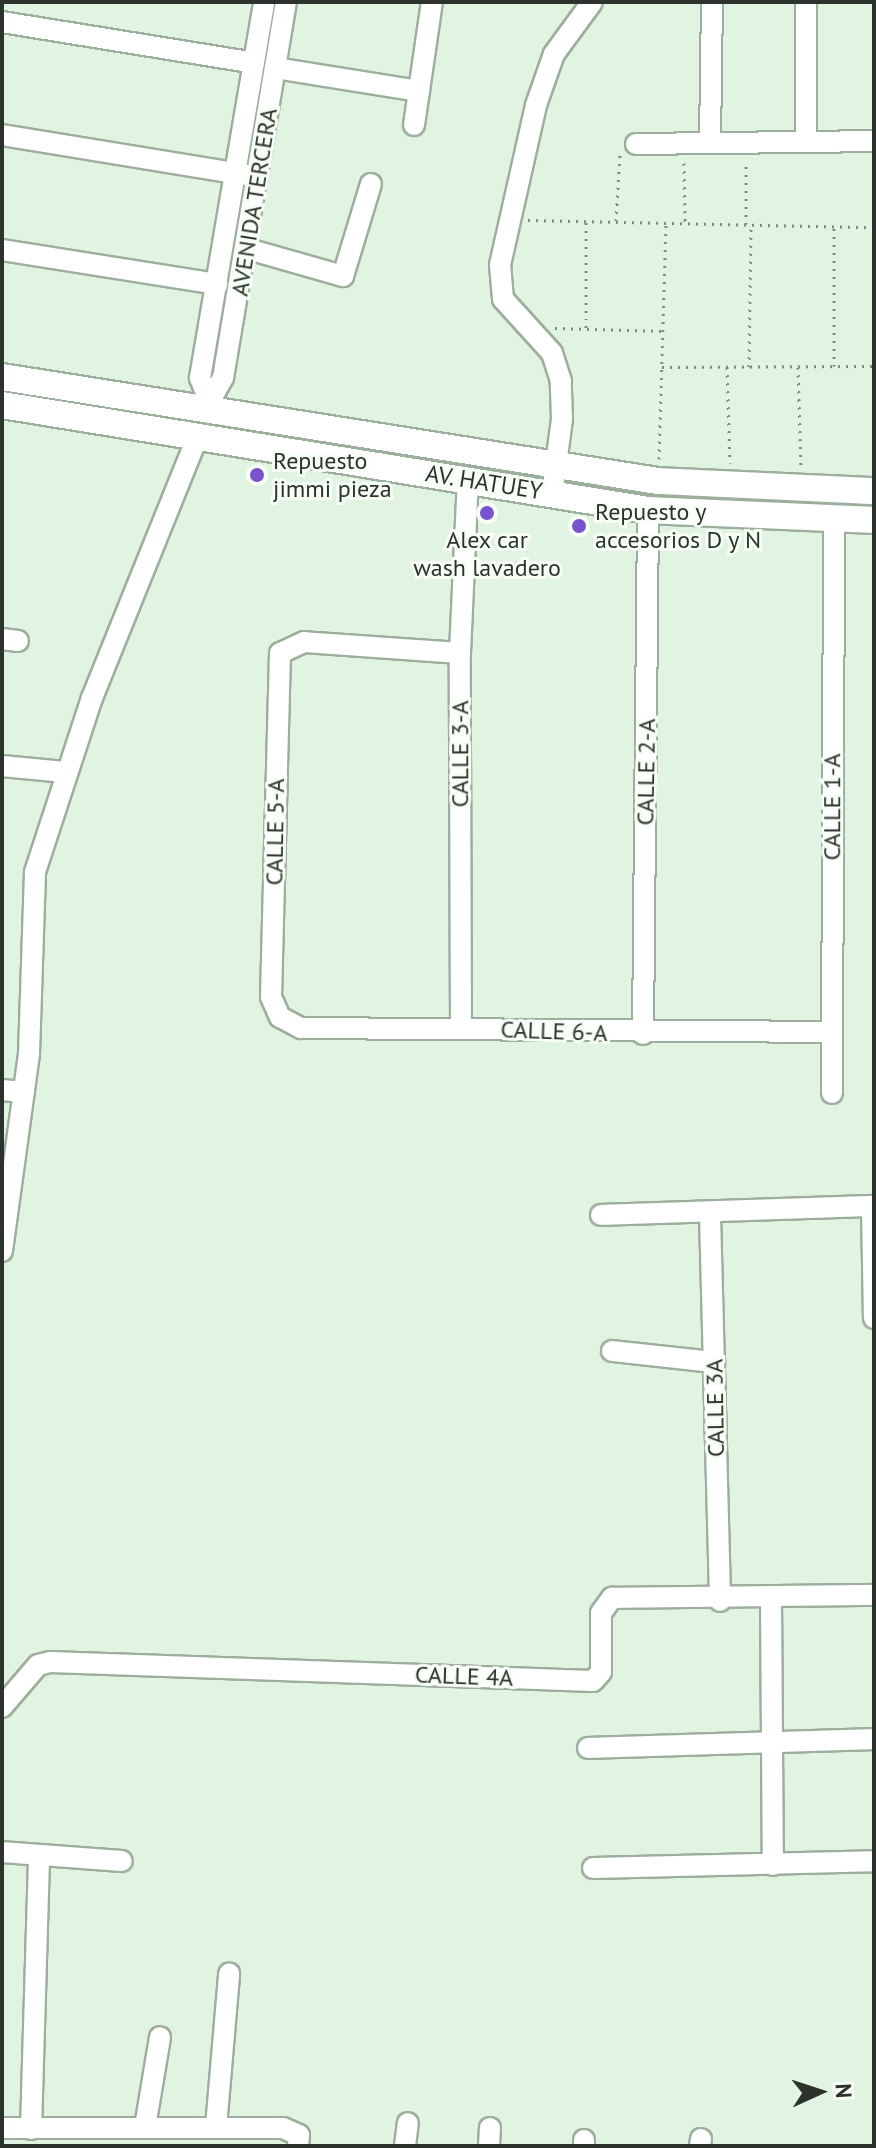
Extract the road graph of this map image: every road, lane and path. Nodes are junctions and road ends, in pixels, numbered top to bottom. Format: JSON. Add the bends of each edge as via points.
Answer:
{"nodes":[{"id":1,"x":264,"y":2,"type":"edge"},
{"id":2,"x":286,"y":2,"type":"edge"},
{"id":3,"x":432,"y":2,"type":"edge"},
{"id":4,"x":592,"y":2,"type":"edge"},
{"id":5,"x":712,"y":2,"type":"edge"},
{"id":6,"x":806,"y":2,"type":"edge"},
{"id":7,"x":2,"y":22,"type":"edge"},
{"id":8,"x":265,"y":66,"type":"junction"},
{"id":9,"x":419,"y":91,"type":"junction"},
{"id":10,"x":414,"y":125,"type":"dead end"},
{"id":11,"x":2,"y":135,"type":"edge"},
{"id":12,"x":806,"y":141,"type":"junction"},
{"id":13,"x":874,"y":141,"type":"edge"},
{"id":14,"x":746,"y":142,"type":"junction"},
{"id":15,"x":684,"y":143,"type":"junction"},
{"id":16,"x":710,"y":143,"type":"junction"},
{"id":17,"x":636,"y":144,"type":"joint"},
{"id":18,"x":237,"y":174,"type":"junction"},
{"id":19,"x":259,"y":177,"type":"junction"},
{"id":20,"x":371,"y":184,"type":"dead end"},
{"id":21,"x":509,"y":219,"type":"junction"},
{"id":22,"x":586,"y":221,"type":"junction"},
{"id":23,"x":616,"y":222,"type":"junction"},
{"id":24,"x":666,"y":223,"type":"junction"},
{"id":25,"x":685,"y":223,"type":"junction"},
{"id":26,"x":748,"y":224,"type":"junction"},
{"id":27,"x":834,"y":226,"type":"junction"},
{"id":28,"x":874,"y":227,"type":"edge"},
{"id":29,"x":248,"y":249,"type":"junction"},
{"id":30,"x":2,"y":250,"type":"edge"},
{"id":31,"x":217,"y":284,"type":"junction"},
{"id":32,"x":532,"y":328,"type":"junction"},
{"id":33,"x":586,"y":328,"type":"junction"},
{"id":34,"x":663,"y":331,"type":"junction"},
{"id":35,"x":874,"y":366,"type":"edge"},
{"id":36,"x":662,"y":367,"type":"junction"},
{"id":37,"x":727,"y":367,"type":"junction"},
{"id":38,"x":749,"y":367,"type":"junction"},
{"id":39,"x":798,"y":367,"type":"junction"},
{"id":40,"x":834,"y":367,"type":"junction"},
{"id":41,"x":2,"y":377,"type":"edge"},
{"id":42,"x":206,"y":404,"type":"junction"},
{"id":43,"x":2,"y":405,"type":"edge"},
{"id":44,"x":198,"y":436,"type":"junction"},
{"id":45,"x":556,"y":467,"type":"junction"},
{"id":46,"x":468,"y":480,"type":"junction"},
{"id":47,"x":658,"y":481,"type":"junction"},
{"id":48,"x":730,"y":485,"type":"junction"},
{"id":49,"x":801,"y":489,"type":"junction"},
{"id":50,"x":874,"y":491,"type":"edge"},
{"id":51,"x":552,"y":494,"type":"junction"},
{"id":52,"x":648,"y":510,"type":"junction"},
{"id":53,"x":834,"y":520,"type":"junction"},
{"id":54,"x":874,"y":520,"type":"edge"},
{"id":55,"x":460,"y":653,"type":"junction"},
{"id":56,"x":2,"y":766,"type":"edge"},
{"id":57,"x":65,"y":772,"type":"junction"},
{"id":58,"x":280,"y":1017,"type":"joint"},
{"id":59,"x":461,"y":1028,"type":"junction"},
{"id":60,"x":830,"y":1032,"type":"junction"},
{"id":61,"x":643,"y":1034,"type":"junction"},
{"id":62,"x":2,"y":1090,"type":"edge"},
{"id":63,"x":24,"y":1092,"type":"junction"},
{"id":64,"x":832,"y":1093,"type":"dead end"},
{"id":65,"x":873,"y":1206,"type":"edge"},
{"id":66,"x":601,"y":1215,"type":"dead end"},
{"id":67,"x":710,"y":1215,"type":"junction"},
{"id":68,"x":2,"y":1251,"type":"edge"},
{"id":69,"x":874,"y":1318,"type":"edge"},
{"id":70,"x":612,"y":1351,"type":"dead end"},
{"id":71,"x":714,"y":1362,"type":"junction"},
{"id":72,"x":874,"y":1595,"type":"edge"},
{"id":73,"x":771,"y":1599,"type":"junction"},
{"id":74,"x":720,"y":1601,"type":"junction"},
{"id":75,"x":2,"y":1707,"type":"edge"},
{"id":76,"x":874,"y":1739,"type":"edge"},
{"id":77,"x":769,"y":1743,"type":"junction"},
{"id":78,"x":588,"y":1748,"type":"dead end"},
{"id":79,"x":2,"y":1852,"type":"edge"},
{"id":80,"x":39,"y":1857,"type":"junction"},
{"id":81,"x":122,"y":1861,"type":"dead end"},
{"id":82,"x":874,"y":1861,"type":"edge"},
{"id":83,"x":773,"y":1865,"type":"junction"},
{"id":84,"x":593,"y":1868,"type":"dead end"},
{"id":85,"x":229,"y":1974,"type":"dead end"},
{"id":86,"x":160,"y":2037,"type":"dead end"},
{"id":87,"x":408,"y":2123,"type":"dead end"},
{"id":88,"x":145,"y":2127,"type":"junction"},
{"id":89,"x":216,"y":2127,"type":"junction"},
{"id":90,"x":31,"y":2129,"type":"junction"},
{"id":91,"x":5,"y":2134,"type":"edge"},
{"id":92,"x":298,"y":2146,"type":"edge"},
{"id":93,"x":405,"y":2146,"type":"edge"}],
"edges":[{"from":1,"to":8,"type":"street","name":"AVENIDA TERCERA"},
{"from":2,"to":8,"type":"street","name":"AVENIDA TERCERA"},
{"from":3,"to":9,"type":"street"},
{"from":4,"to":21,"type":"street","via":[[554,54]]},
{"from":5,"to":16,"type":"street"},
{"from":6,"to":12,"type":"street"},
{"from":7,"to":8,"type":"street"},
{"from":8,"to":9,"type":"street"},
{"from":8,"to":18,"type":"street","name":"AVENIDA TERCERA"},
{"from":8,"to":19,"type":"street","name":"AVENIDA TERCERA"},
{"from":9,"to":10,"type":"street"},
{"from":11,"to":18,"type":"street"},
{"from":12,"to":13,"type":"street"},
{"from":12,"to":14,"type":"street"},
{"from":14,"to":16,"type":"street"},
{"from":14,"to":26,"type":"path"},
{"from":15,"to":16,"type":"street"},
{"from":15,"to":17,"type":"street"},
{"from":15,"to":25,"type":"path"},
{"from":17,"to":23,"type":"path","via":[[619,154]]},
{"from":18,"to":19,"type":"street"},
{"from":18,"to":31,"type":"street","name":"AVENIDA TERCERA"},
{"from":19,"to":29,"type":"street","name":"AVENIDA TERCERA"},
{"from":20,"to":29,"type":"street","via":[[343,276]]},
{"from":21,"to":22,"type":"path"},
{"from":21,"to":32,"type":"street","via":[[501,290],[513,312]]},
{"from":22,"to":23,"type":"path"},
{"from":22,"to":33,"type":"path"},
{"from":23,"to":24,"type":"path"},
{"from":24,"to":25,"type":"path"},
{"from":24,"to":34,"type":"path"},
{"from":25,"to":26,"type":"path"},
{"from":26,"to":27,"type":"path"},
{"from":26,"to":38,"type":"path"},
{"from":27,"to":28,"type":"path"},
{"from":27,"to":40,"type":"path"},
{"from":29,"to":42,"type":"street","name":"AVENIDA TERCERA","via":[[223,378]]},
{"from":30,"to":31,"type":"street"},
{"from":31,"to":42,"type":"street","name":"AVENIDA TERCERA","via":[[200,378]]},
{"from":32,"to":33,"type":"path"},
{"from":32,"to":45,"type":"street","via":[[552,353],[561,381]]},
{"from":33,"to":34,"type":"path"},
{"from":34,"to":36,"type":"path"},
{"from":35,"to":40,"type":"path"},
{"from":36,"to":37,"type":"path"},
{"from":36,"to":47,"type":"path"},
{"from":37,"to":38,"type":"path"},
{"from":37,"to":48,"type":"path"},
{"from":38,"to":39,"type":"path"},
{"from":39,"to":40,"type":"path"},
{"from":39,"to":49,"type":"path"},
{"from":41,"to":42,"type":"main road","name":"AV. HATUEY"},
{"from":42,"to":45,"type":"main road","name":"AV. HATUEY"},
{"from":43,"to":44,"type":"main road","name":"AV. HATUEY"},
{"from":44,"to":46,"type":"main road","name":"AV. HATUEY"},
{"from":44,"to":57,"type":"street"},
{"from":45,"to":47,"type":"main road","name":"AV. HATUEY"},
{"from":45,"to":51,"type":"street"},
{"from":46,"to":51,"type":"main road","name":"AV. HATUEY"},
{"from":46,"to":55,"type":"street","name":"CALLE 3-A"},
{"from":47,"to":48,"type":"main road","name":"AV. HATUEY"},
{"from":48,"to":49,"type":"main road","name":"AV. HATUEY"},
{"from":49,"to":50,"type":"main road","name":"AV. HATUEY"},
{"from":51,"to":52,"type":"main road","name":"AV. HATUEY"},
{"from":52,"to":53,"type":"main road","name":"AV. HATUEY"},
{"from":52,"to":61,"type":"street","name":"CALLE 2-A"},
{"from":53,"to":54,"type":"main road","name":"AV. HATUEY"},
{"from":53,"to":60,"type":"street","name":"CALLE 1-A"},
{"from":55,"to":58,"type":"street","name":"CALLE 5-A","via":[[304,642],[286,647],[279,664],[271,997]]},
{"from":55,"to":59,"type":"street","name":"CALLE 3-A"},
{"from":56,"to":57,"type":"street"},
{"from":57,"to":63,"type":"street","via":[[35,872]]},
{"from":58,"to":59,"type":"street","name":"CALLE 6-A","via":[[301,1028]]},
{"from":59,"to":61,"type":"street","name":"CALLE 6-A"},
{"from":60,"to":61,"type":"street","name":"CALLE 6-A"},
{"from":60,"to":64,"type":"street","name":"CALLE 1-A"},
{"from":62,"to":63,"type":"street"},
{"from":63,"to":68,"type":"street"},
{"from":65,"to":67,"type":"street"},
{"from":65,"to":69,"type":"street"},
{"from":66,"to":67,"type":"street"},
{"from":67,"to":71,"type":"street","name":"CALLE 3A"},
{"from":70,"to":71,"type":"street"},
{"from":71,"to":74,"type":"street","name":"CALLE 3A"},
{"from":72,"to":73,"type":"street","name":"CALLE 4A"},
{"from":73,"to":74,"type":"street","name":"CALLE 4A"},
{"from":73,"to":77,"type":"street"},
{"from":74,"to":75,"type":"street","name":"CALLE 4A","via":[[606,1601],[601,1613],[601,1672],[593,1681],[50,1662],[38,1665]]},
{"from":76,"to":77,"type":"street"},
{"from":77,"to":78,"type":"street"},
{"from":77,"to":83,"type":"street"},
{"from":79,"to":80,"type":"street"},
{"from":80,"to":81,"type":"street"},
{"from":80,"to":90,"type":"street"},
{"from":82,"to":83,"type":"street"},
{"from":83,"to":84,"type":"street"},
{"from":85,"to":89,"type":"street"},
{"from":86,"to":88,"type":"street"},
{"from":87,"to":93,"type":"street"},
{"from":88,"to":89,"type":"street"},
{"from":88,"to":90,"type":"street"},
{"from":89,"to":92,"type":"street","via":[[283,2128],[299,2135]]},
{"from":90,"to":91,"type":"street"}]}
